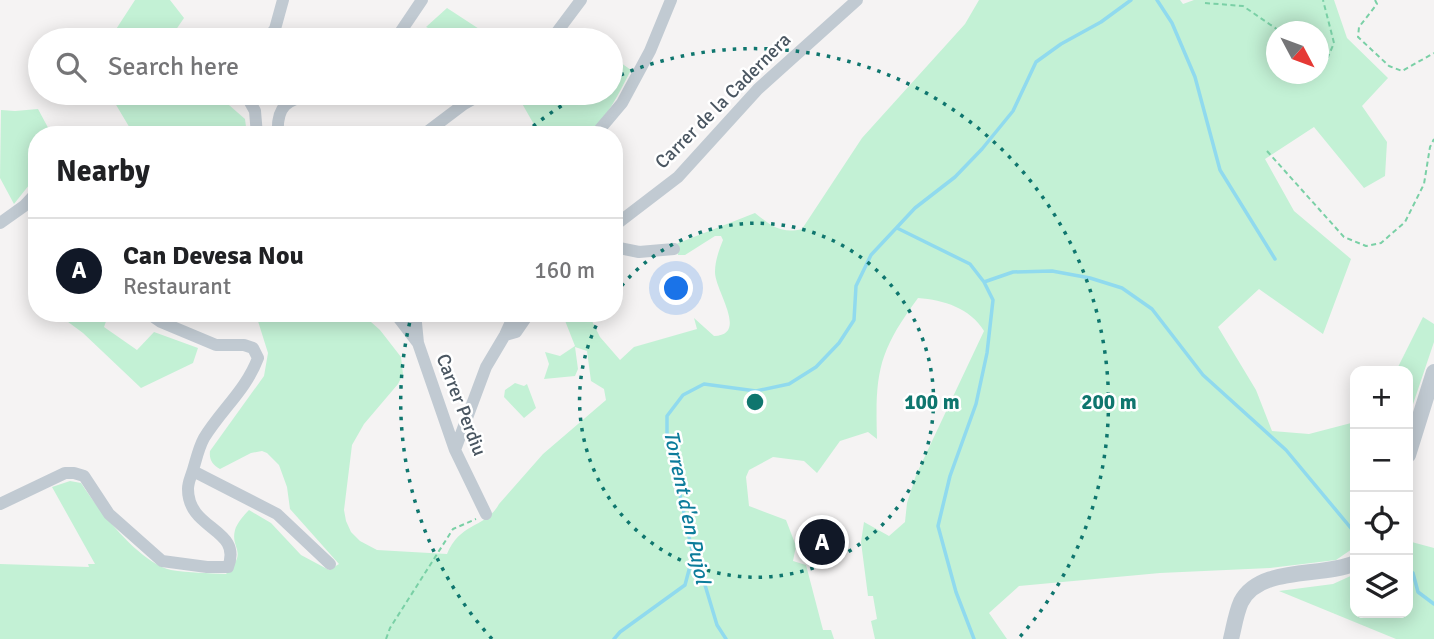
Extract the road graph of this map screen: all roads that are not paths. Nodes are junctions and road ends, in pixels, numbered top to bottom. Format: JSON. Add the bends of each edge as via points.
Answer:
{"nodes":[{"id":1,"x":284,"y":0,"type":"edge"},
{"id":2,"x":422,"y":0,"type":"edge"},
{"id":3,"x":582,"y":0,"type":"edge"},
{"id":4,"x":671,"y":0,"type":"edge"},
{"id":5,"x":857,"y":0,"type":"edge"},
{"id":6,"x":275,"y":28,"type":"edge"},
{"id":7,"x":403,"y":28,"type":"edge"},
{"id":8,"x":560,"y":28,"type":"edge"},
{"id":9,"x":623,"y":101,"type":"edge"},
{"id":10,"x":252,"y":105,"type":"edge"},
{"id":11,"x":285,"y":105,"type":"edge"},
{"id":12,"x":463,"y":105,"type":"edge"},
{"id":13,"x":620,"y":105,"type":"edge"},
{"id":14,"x":256,"y":126,"type":"edge"},
{"id":15,"x":277,"y":126,"type":"edge"},
{"id":16,"x":435,"y":126,"type":"edge"},
{"id":17,"x":603,"y":126,"type":"edge"},
{"id":18,"x":28,"y":202,"type":"edge"},
{"id":19,"x":623,"y":219,"type":"edge"},
{"id":20,"x":0,"y":223,"type":"edge"},
{"id":21,"x":623,"y":249,"type":"edge"},
{"id":22,"x":674,"y":249,"type":"dead end"},
{"id":23,"x":161,"y":322,"type":"edge"},
{"id":24,"x":402,"y":322,"type":"edge"},
{"id":25,"x":416,"y":322,"type":"edge"},
{"id":26,"x":511,"y":322,"type":"edge"},
{"id":27,"x":523,"y":322,"type":"edge"},
{"id":28,"x":505,"y":335,"type":"junction"},
{"id":29,"x":418,"y":343,"type":"junction"},
{"id":30,"x":1434,"y":372,"type":"edge"},
{"id":31,"x":1413,"y":439,"type":"edge"},
{"id":32,"x":455,"y":450,"type":"junction"},
{"id":33,"x":193,"y":471,"type":"junction"},
{"id":34,"x":0,"y":504,"type":"edge"},
{"id":35,"x":486,"y":514,"type":"road end"},
{"id":36,"x":330,"y":564,"type":"dead end"},
{"id":37,"x":1350,"y":565,"type":"edge"},
{"id":38,"x":1231,"y":639,"type":"edge"}],
"edges":[{"from":1,"to":6,"type":"street"},
{"from":2,"to":7,"type":"street"},
{"from":3,"to":8,"type":"street"},
{"from":4,"to":9,"type":"street"},
{"from":5,"to":19,"type":"street","name":"Carrer de la Cadernera","via":[[758,89],[678,177]]},
{"from":10,"to":14,"type":"street"},
{"from":11,"to":15,"type":"street"},
{"from":12,"to":16,"type":"street"},
{"from":13,"to":17,"type":"street"},
{"from":18,"to":20,"type":"street"},
{"from":21,"to":22,"type":"street"},
{"from":23,"to":33,"type":"street","via":[[216,345],[253,348],[258,358],[244,387],[205,438]]},
{"from":24,"to":29,"type":"street","name":"Carrer Perdiu"},
{"from":25,"to":29,"type":"street"},
{"from":26,"to":28,"type":"street"},
{"from":27,"to":28,"type":"street","via":[[516,332]]},
{"from":28,"to":32,"type":"street","via":[[486,366]]},
{"from":29,"to":32,"type":"street","name":"Carrer Perdiu"},
{"from":30,"to":31,"type":"street"},
{"from":32,"to":35,"type":"street","name":"Carrer Perdiu"},
{"from":33,"to":34,"type":"street","via":[[189,503],[197,517],[230,545],[228,567],[162,561],[120,526],[84,476],[74,473]]},
{"from":33,"to":36,"type":"street","via":[[276,514]]},
{"from":37,"to":38,"type":"street","via":[[1282,576],[1254,586],[1240,605]]}]}
